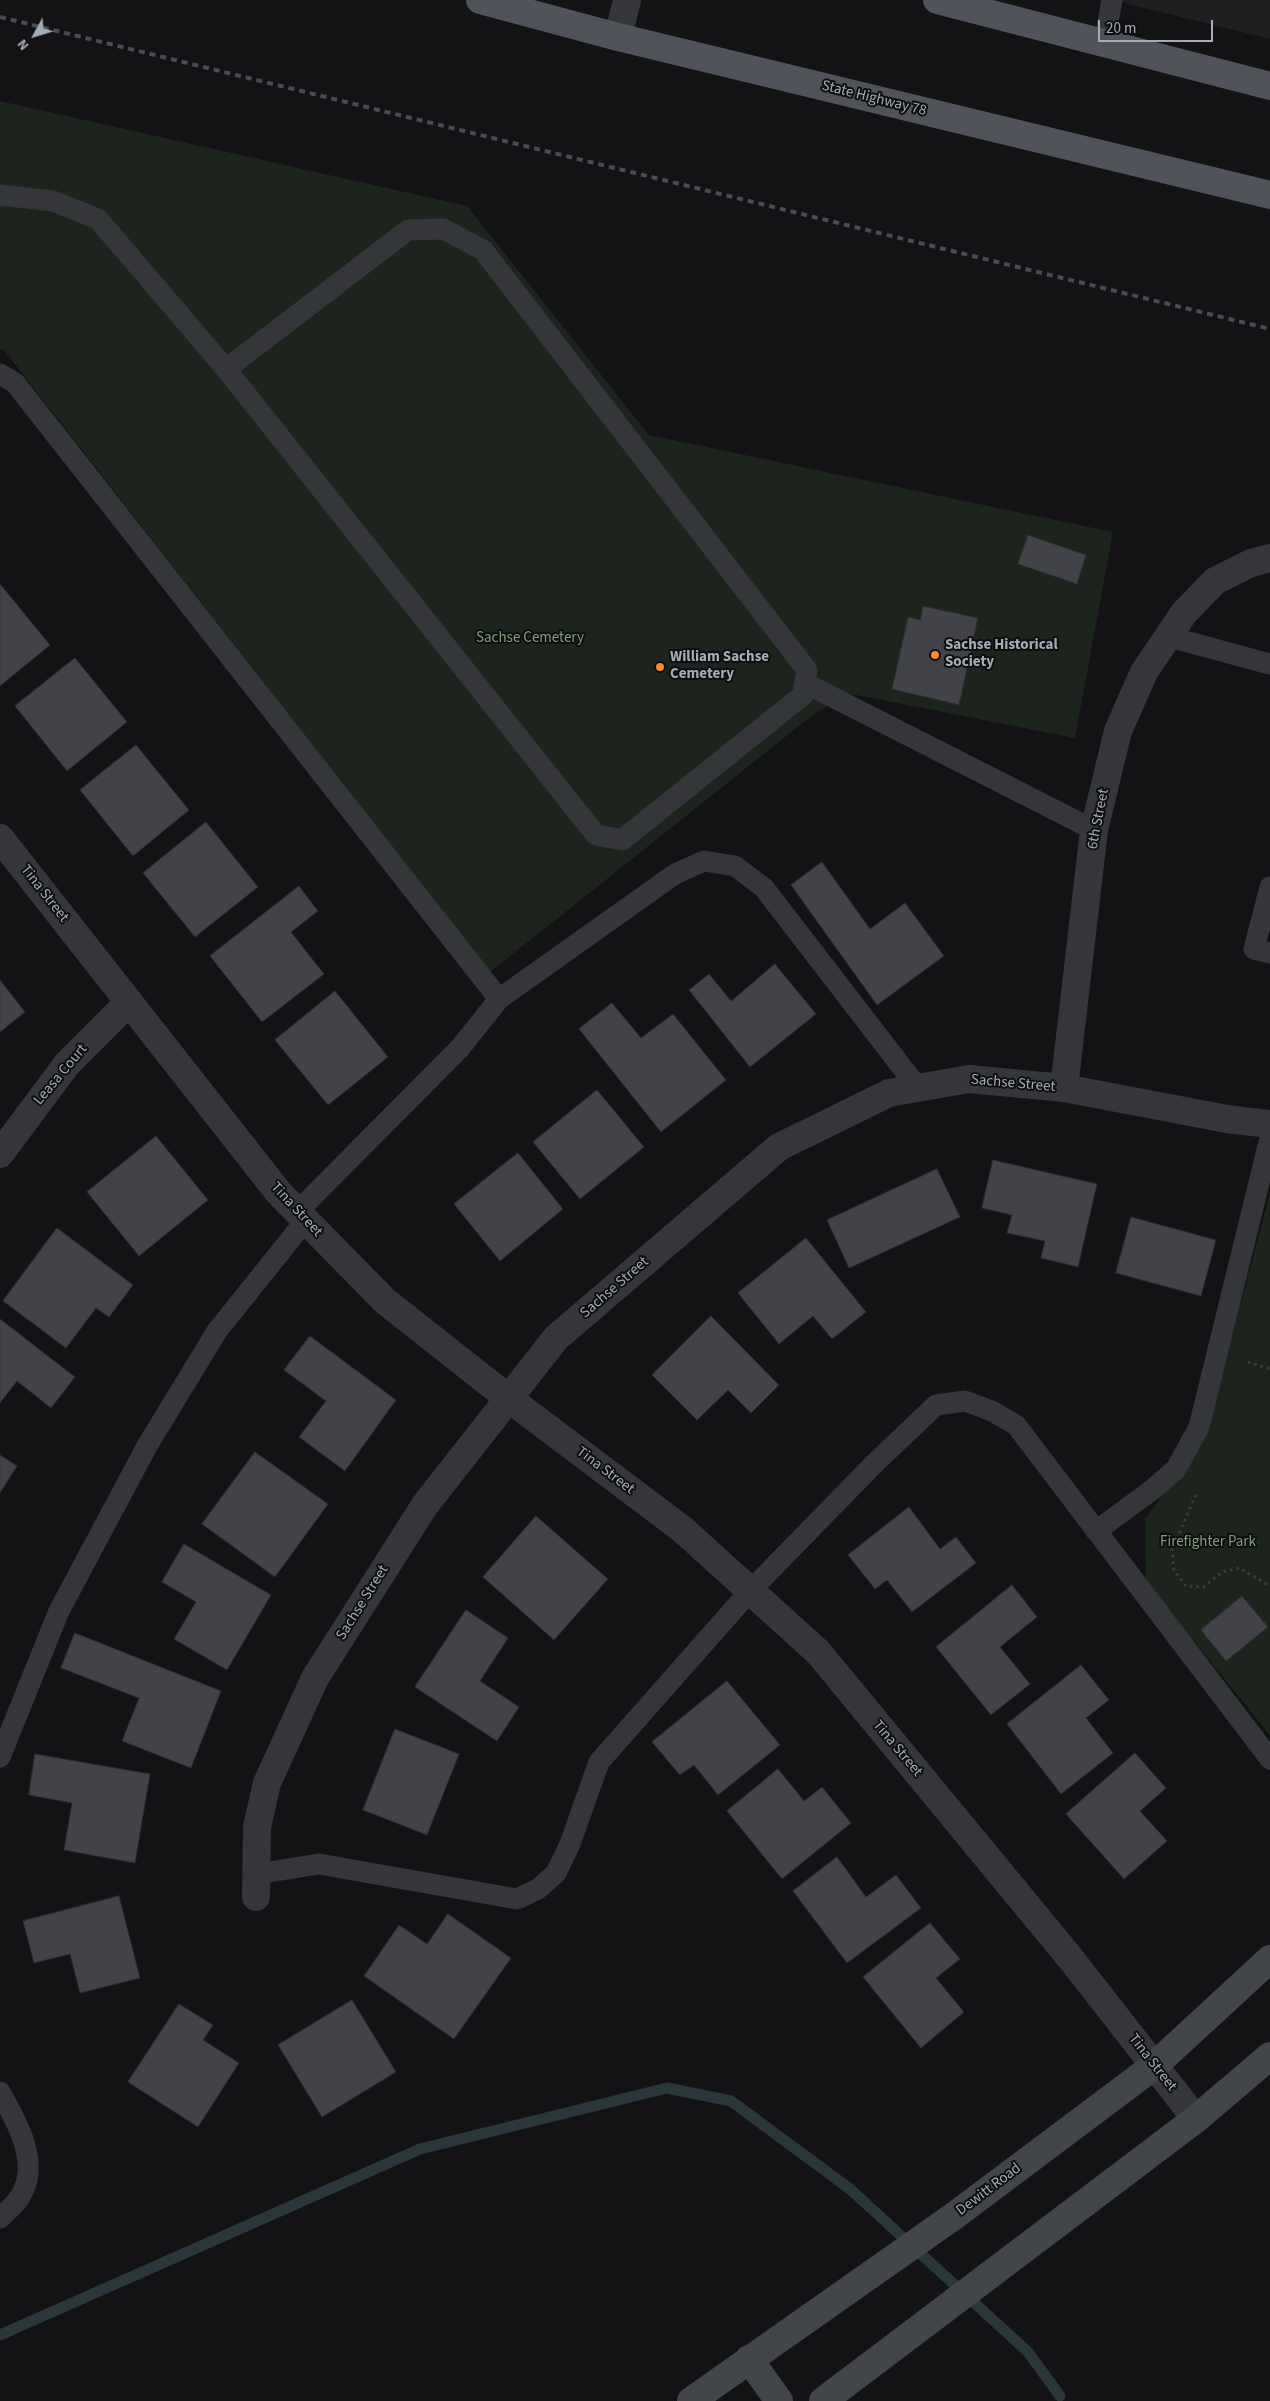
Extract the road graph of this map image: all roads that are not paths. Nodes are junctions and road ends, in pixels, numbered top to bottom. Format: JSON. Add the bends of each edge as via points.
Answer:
{"nodes":[{"id":1,"x":480,"y":0,"type":"edge"},
{"id":2,"x":627,"y":0,"type":"edge"},
{"id":3,"x":941,"y":0,"type":"edge"},
{"id":4,"x":1112,"y":0,"type":"edge"},
{"id":5,"x":618,"y":37,"type":"junction"},
{"id":6,"x":1104,"y":43,"type":"junction"},
{"id":7,"x":1270,"y":86,"type":"edge"},
{"id":8,"x":0,"y":195,"type":"edge"},
{"id":9,"x":1270,"y":195,"type":"edge"},
{"id":10,"x":226,"y":369,"type":"junction"},
{"id":11,"x":0,"y":374,"type":"edge"},
{"id":12,"x":1270,"y":558,"type":"edge"},
{"id":13,"x":1166,"y":636,"type":"junction"},
{"id":14,"x":1270,"y":664,"type":"edge"},
{"id":15,"x":805,"y":683,"type":"junction"},
{"id":16,"x":1094,"y":830,"type":"junction"},
{"id":17,"x":0,"y":838,"type":"edge"},
{"id":18,"x":1270,"y":887,"type":"edge"},
{"id":19,"x":1262,"y":951,"type":"edge"},
{"id":20,"x":499,"y":998,"type":"junction"},
{"id":21,"x":129,"y":1002,"type":"junction"},
{"id":22,"x":918,"y":1088,"type":"junction"},
{"id":23,"x":1064,"y":1088,"type":"junction"},
{"id":24,"x":1270,"y":1124,"type":"edge"},
{"id":25,"x":1270,"y":1138,"type":"edge"},
{"id":26,"x":0,"y":1154,"type":"edge"},
{"id":27,"x":301,"y":1216,"type":"junction"},
{"id":28,"x":508,"y":1398,"type":"junction"},
{"id":29,"x":1096,"y":1531,"type":"junction"},
{"id":30,"x":750,"y":1591,"type":"junction"},
{"id":31,"x":0,"y":1757,"type":"edge"},
{"id":32,"x":1270,"y":1759,"type":"edge"},
{"id":33,"x":256,"y":1886,"type":"joint"},
{"id":34,"x":1270,"y":1959,"type":"edge"},
{"id":35,"x":1270,"y":2056,"type":"edge"},
{"id":36,"x":1154,"y":2066,"type":"junction"},
{"id":37,"x":0,"y":2092,"type":"edge"},
{"id":38,"x":1196,"y":2118,"type":"junction"},
{"id":39,"x":0,"y":2218,"type":"edge"},
{"id":40,"x":749,"y":2360,"type":"junction"},
{"id":41,"x":691,"y":2401,"type":"edge"},
{"id":42,"x":779,"y":2401,"type":"edge"},
{"id":43,"x":822,"y":2401,"type":"edge"}],
"edges":[{"from":1,"to":5,"type":"main road","name":"State Highway 78"},
{"from":2,"to":5,"type":"street"},
{"from":3,"to":6,"type":"main road"},
{"from":4,"to":6,"type":"lane"},
{"from":5,"to":9,"type":"main road","name":"State Highway 78"},
{"from":6,"to":7,"type":"main road"},
{"from":8,"to":10,"type":"lane","via":[[53,201],[98,219]]},
{"from":10,"to":15,"type":"lane","via":[[408,230],[443,229],[483,250],[807,670]]},
{"from":10,"to":15,"type":"lane","via":[[596,835],[622,840],[803,695]]},
{"from":11,"to":20,"type":"lane","via":[[15,383]]},
{"from":12,"to":13,"type":"street","name":"6th Street","via":[[1251,563],[1216,581]]},
{"from":13,"to":14,"type":"lane"},
{"from":13,"to":16,"type":"street","name":"6th Street","via":[[1144,672],[1118,730]]},
{"from":15,"to":16,"type":"lane"},
{"from":16,"to":23,"type":"street","name":"6th Street"},
{"from":17,"to":21,"type":"street","name":"Tina Street"},
{"from":18,"to":19,"type":"lane"},
{"from":20,"to":22,"type":"lane","via":[[675,874],[704,861],[736,866],[764,888]]},
{"from":20,"to":27,"type":"lane","via":[[460,1048]]},
{"from":21,"to":26,"type":"street","name":"Leasa Court","via":[[67,1064]]},
{"from":21,"to":27,"type":"street","name":"Tina Street","via":[[279,1193]]},
{"from":22,"to":23,"type":"street","name":"Sachse Street","via":[[969,1079]]},
{"from":22,"to":28,"type":"street","name":"Sachse Street","via":[[889,1093],[778,1147],[556,1338]]},
{"from":23,"to":24,"type":"street","name":"Sachse Street"},
{"from":25,"to":29,"type":"lane","via":[[1199,1427],[1176,1470]]},
{"from":27,"to":28,"type":"street","name":"Tina Street","via":[[385,1301]]},
{"from":27,"to":31,"type":"lane","via":[[217,1331],[147,1446],[59,1610]]},
{"from":28,"to":30,"type":"street","name":"Tina Street","via":[[682,1529]]},
{"from":28,"to":33,"type":"street","name":"Sachse Street","via":[[425,1505],[315,1678],[267,1783],[257,1826]]},
{"from":29,"to":30,"type":"lane","via":[[1016,1425],[965,1401],[936,1405]]},
{"from":29,"to":32,"type":"lane"},
{"from":30,"to":33,"type":"lane","via":[[599,1762],[567,1851],[556,1873],[538,1889],[516,1899],[319,1864]]},
{"from":30,"to":36,"type":"street","name":"Tina Street","via":[[818,1652],[1071,1959]]},
{"from":34,"to":36,"type":"main road","name":"Dewitt Road"},
{"from":35,"to":38,"type":"main road"},
{"from":36,"to":38,"type":"street","name":"Tina Street"},
{"from":36,"to":40,"type":"main road","name":"Dewitt Road","via":[[954,2216]]},
{"from":37,"to":39,"type":"lane","via":[[20,2127],[28,2165],[24,2191]]},
{"from":38,"to":43,"type":"main road"},
{"from":40,"to":41,"type":"main road","name":"Dewitt Road"},
{"from":40,"to":42,"type":"main road"}]}
